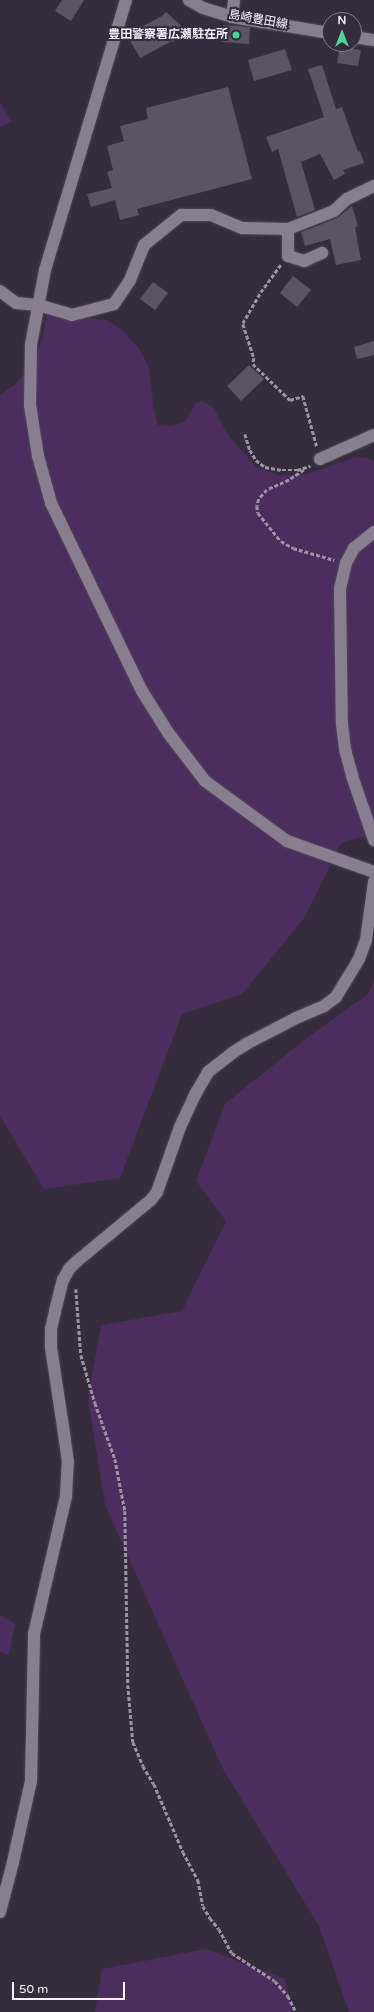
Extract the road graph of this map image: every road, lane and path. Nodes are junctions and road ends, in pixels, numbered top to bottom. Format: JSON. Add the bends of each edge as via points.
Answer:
{"nodes":[{"id":1,"x":126,"y":0,"type":"edge"},
{"id":2,"x":189,"y":0,"type":"edge"},
{"id":3,"x":234,"y":0,"type":"edge"},
{"id":4,"x":232,"y":16,"type":"junction"},
{"id":5,"x":322,"y":32,"type":"edge"},
{"id":6,"x":362,"y":38,"type":"edge"},
{"id":7,"x":374,"y":40,"type":"edge"},
{"id":8,"x":374,"y":186,"type":"edge"},
{"id":9,"x":288,"y":228,"type":"junction"},
{"id":10,"x":322,"y":253,"type":"dead end"},
{"id":11,"x":288,"y":256,"type":"junction"},
{"id":12,"x":0,"y":291,"type":"edge"},
{"id":13,"x":38,"y":305,"type":"junction"},
{"id":14,"x":245,"y":434,"type":"dead end"},
{"id":15,"x":374,"y":435,"type":"edge"},
{"id":16,"x":320,"y":459,"type":"joint"},
{"id":17,"x":374,"y":532,"type":"edge"},
{"id":18,"x":346,"y":563,"type":"junction"},
{"id":19,"x":374,"y":840,"type":"edge"},
{"id":20,"x":374,"y":872,"type":"edge"},
{"id":21,"x":374,"y":882,"type":"edge"},
{"id":22,"x":76,"y":1262,"type":"junction"},
{"id":23,"x":0,"y":1912,"type":"edge"},
{"id":24,"x":296,"y":2012,"type":"edge"}],
"edges":[{"from":1,"to":13,"type":"street","via":[[45,270]]},
{"from":2,"to":4,"type":"street","name":"島崎豊田線","via":[[203,8]]},
{"from":3,"to":4,"type":"street"},
{"from":4,"to":5,"type":"street","name":"島崎豊田線"},
{"from":6,"to":7,"type":"street"},
{"from":8,"to":9,"type":"street","via":[[347,199],[334,211]]},
{"from":9,"to":11,"type":"street"},
{"from":9,"to":13,"type":"street","via":[[242,228],[211,215],[181,215],[144,245],[130,280],[114,304],[72,315]]},
{"from":10,"to":11,"type":"street","via":[[304,261]]},
{"from":11,"to":16,"type":"path","via":[[260,294],[244,324],[254,358],[253,364],[290,400],[303,396]]},
{"from":12,"to":13,"type":"street","via":[[16,303]]},
{"from":13,"to":20,"type":"street","via":[[31,345],[30,405],[38,456],[49,497],[142,691],[169,734],[205,781],[287,841]]},
{"from":14,"to":18,"type":"path","via":[[256,460],[266,467],[282,470],[306,469],[267,490],[259,499],[258,513],[281,541],[293,548]]},
{"from":15,"to":16,"type":"street"},
{"from":17,"to":18,"type":"street","via":[[354,548]]},
{"from":18,"to":19,"type":"street","via":[[340,589],[343,730],[352,776]]},
{"from":21,"to":22,"type":"street","via":[[366,940],[359,959],[336,998],[248,1043],[208,1072],[180,1127],[157,1192],[151,1200]]},
{"from":22,"to":23,"type":"street","via":[[63,1280],[52,1329],[53,1365],[68,1462],[66,1496],[34,1634],[31,1781]]},
{"from":22,"to":24,"type":"path","via":[[76,1304],[81,1355],[95,1403],[116,1458],[125,1511],[128,1685],[133,1742],[198,1880],[203,1906],[210,1918],[232,1953],[275,1981],[288,1996]]}]}
